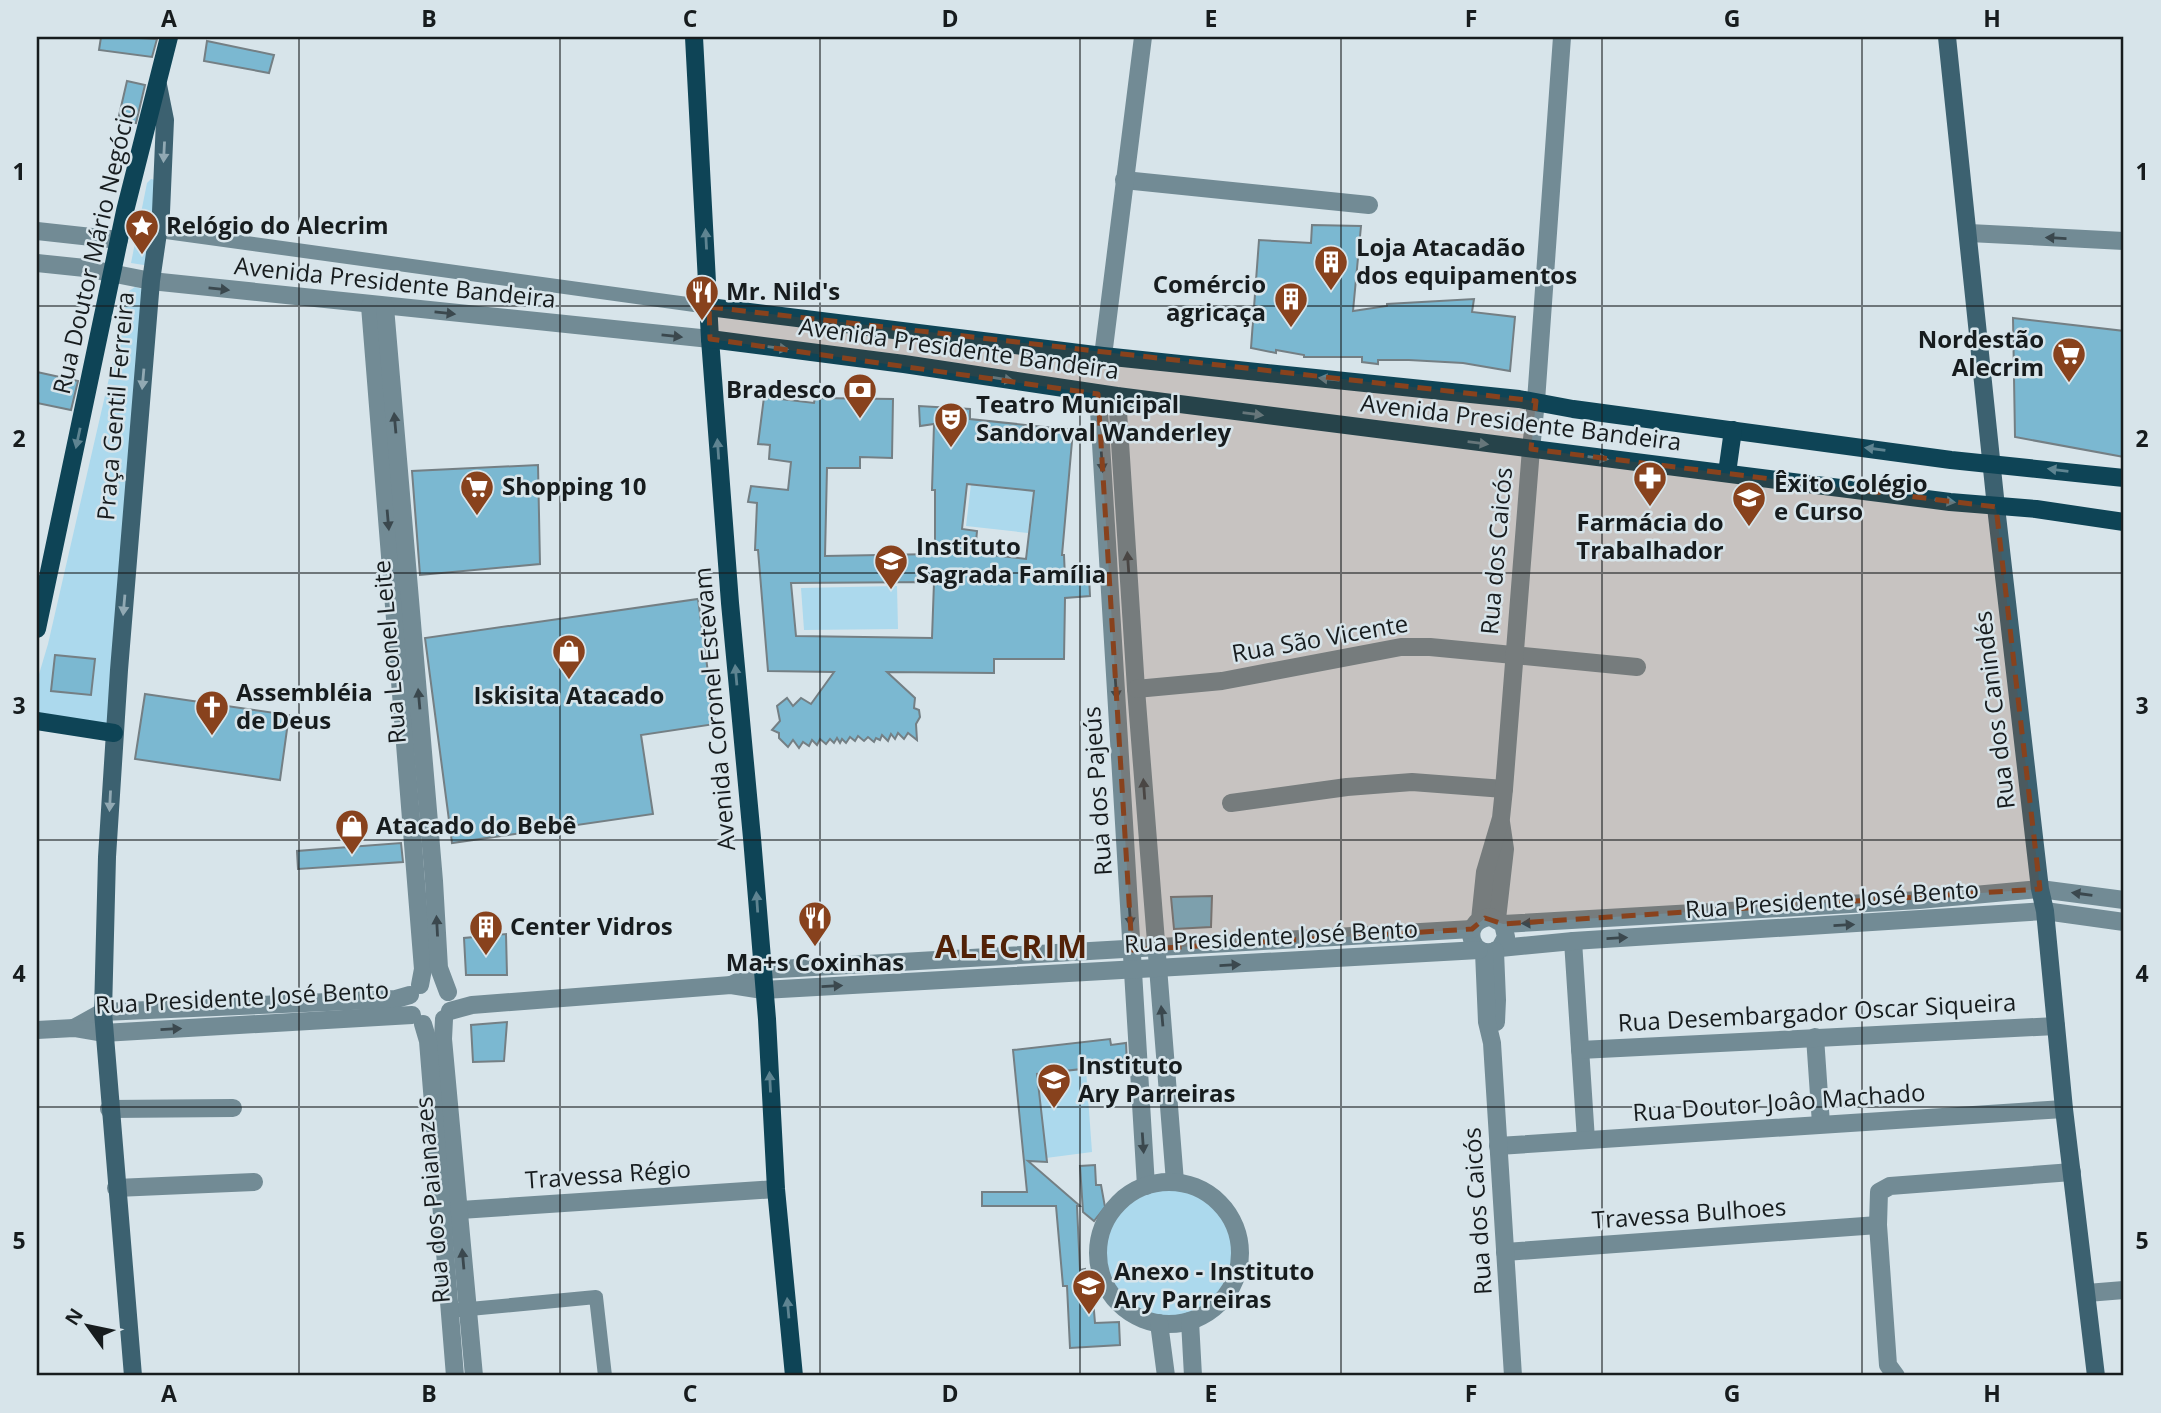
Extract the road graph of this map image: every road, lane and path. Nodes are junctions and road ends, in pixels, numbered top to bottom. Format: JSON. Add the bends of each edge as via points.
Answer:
{"nodes":[{"id":1,"x":169,"y":37,"type":"edge"},
{"id":2,"x":694,"y":37,"type":"edge"},
{"id":3,"x":1143,"y":37,"type":"edge"},
{"id":4,"x":1562,"y":37,"type":"edge"},
{"id":5,"x":1947,"y":37,"type":"edge"},
{"id":6,"x":158,"y":85,"type":"junction"},
{"id":7,"x":1124,"y":180,"type":"junction"},
{"id":8,"x":1369,"y":205,"type":"dead end"},
{"id":9,"x":37,"y":231,"type":"edge"},
{"id":10,"x":159,"y":231,"type":"junction"},
{"id":11,"x":1969,"y":233,"type":"junction"},
{"id":12,"x":119,"y":240,"type":"junction"},
{"id":13,"x":2124,"y":241,"type":"edge"},
{"id":14,"x":37,"y":263,"type":"edge"},
{"id":15,"x":113,"y":273,"type":"junction"},
{"id":16,"x":151,"y":281,"type":"junction"},
{"id":17,"x":378,"y":306,"type":"junction"},
{"id":18,"x":709,"y":307,"type":"junction"},
{"id":19,"x":710,"y":340,"type":"junction"},
{"id":20,"x":1103,"y":356,"type":"junction"},
{"id":21,"x":1098,"y":394,"type":"junction"},
{"id":22,"x":1117,"y":397,"type":"junction"},
{"id":23,"x":1536,"y":401,"type":"junction"},
{"id":24,"x":1733,"y":430,"type":"junction"},
{"id":25,"x":1531,"y":449,"type":"junction"},
{"id":26,"x":1991,"y":464,"type":"junction"},
{"id":27,"x":1727,"y":473,"type":"junction"},
{"id":28,"x":2124,"y":478,"type":"edge"},
{"id":29,"x":1996,"y":507,"type":"junction"},
{"id":30,"x":2124,"y":522,"type":"edge"},
{"id":31,"x":37,"y":629,"type":"edge"},
{"id":32,"x":1513,"y":654,"type":"junction"},
{"id":33,"x":1637,"y":667,"type":"dead end"},
{"id":34,"x":1136,"y":689,"type":"junction"},
{"id":35,"x":37,"y":721,"type":"edge"},
{"id":36,"x":114,"y":733,"type":"junction"},
{"id":37,"x":417,"y":772,"type":"junction"},
{"id":38,"x":1504,"y":789,"type":"junction"},
{"id":39,"x":1231,"y":803,"type":"dead end"},
{"id":40,"x":2040,"y":889,"type":"junction"},
{"id":41,"x":1919,"y":900,"type":"junction"},
{"id":42,"x":2124,"y":900,"type":"edge"},
{"id":43,"x":1785,"y":908,"type":"junction"},
{"id":44,"x":2045,"y":911,"type":"junction"},
{"id":45,"x":1647,"y":916,"type":"junction"},
{"id":46,"x":1919,"y":920,"type":"junction"},
{"id":47,"x":2124,"y":922,"type":"edge"},
{"id":48,"x":1488,"y":923,"type":"junction"},
{"id":49,"x":1786,"y":928,"type":"junction"},
{"id":50,"x":1648,"y":936,"type":"junction"},
{"id":51,"x":1303,"y":939,"type":"junction"},
{"id":52,"x":1573,"y":941,"type":"junction"},
{"id":53,"x":1157,"y":948,"type":"junction"},
{"id":54,"x":1132,"y":950,"type":"junction"},
{"id":55,"x":1489,"y":950,"type":"junction"},
{"id":56,"x":937,"y":960,"type":"junction"},
{"id":57,"x":1305,"y":960,"type":"junction"},
{"id":58,"x":1158,"y":969,"type":"junction"},
{"id":59,"x":762,"y":970,"type":"junction"},
{"id":60,"x":1133,"y":970,"type":"junction"},
{"id":61,"x":938,"y":981,"type":"junction"},
{"id":62,"x":730,"y":985,"type":"junction"},
{"id":63,"x":415,"y":990,"type":"junction"},
{"id":64,"x":764,"y":990,"type":"junction"},
{"id":65,"x":448,"y":1005,"type":"junction"},
{"id":66,"x":103,"y":1012,"type":"junction"},
{"id":67,"x":417,"y":1020,"type":"junction"},
{"id":68,"x":2056,"y":1026,"type":"junction"},
{"id":69,"x":74,"y":1028,"type":"junction"},
{"id":70,"x":37,"y":1030,"type":"edge"},
{"id":71,"x":103,"y":1032,"type":"junction"},
{"id":72,"x":1815,"y":1037,"type":"junction"},
{"id":73,"x":1580,"y":1050,"type":"junction"},
{"id":74,"x":233,"y":1108,"type":"dead end"},
{"id":75,"x":109,"y":1109,"type":"junction"},
{"id":76,"x":2064,"y":1109,"type":"junction"},
{"id":77,"x":1821,"y":1124,"type":"junction"},
{"id":78,"x":1586,"y":1140,"type":"junction"},
{"id":79,"x":1498,"y":1146,"type":"junction"},
{"id":80,"x":2072,"y":1172,"type":"junction"},
{"id":81,"x":254,"y":1182,"type":"dead end"},
{"id":82,"x":1175,"y":1182,"type":"junction"},
{"id":83,"x":1146,"y":1186,"type":"junction"},
{"id":84,"x":116,"y":1188,"type":"junction"},
{"id":85,"x":776,"y":1189,"type":"junction"},
{"id":86,"x":450,"y":1210,"type":"junction"},
{"id":87,"x":1878,"y":1225,"type":"junction"},
{"id":88,"x":1504,"y":1252,"type":"junction"},
{"id":89,"x":2124,"y":1290,"type":"edge"},
{"id":90,"x":2087,"y":1293,"type":"junction"},
{"id":91,"x":459,"y":1310,"type":"junction"},
{"id":92,"x":1190,"y":1321,"type":"junction"},
{"id":93,"x":1159,"y":1324,"type":"junction"},
{"id":94,"x":1191,"y":1349,"type":"junction"},
{"id":95,"x":1165,"y":1354,"type":"junction"},
{"id":96,"x":133,"y":1376,"type":"edge"},
{"id":97,"x":455,"y":1376,"type":"edge"},
{"id":98,"x":474,"y":1376,"type":"edge"},
{"id":99,"x":605,"y":1376,"type":"edge"},
{"id":100,"x":794,"y":1376,"type":"edge"},
{"id":101,"x":1166,"y":1376,"type":"edge"},
{"id":102,"x":1193,"y":1376,"type":"edge"},
{"id":103,"x":1513,"y":1376,"type":"edge"},
{"id":104,"x":1896,"y":1376,"type":"edge"},
{"id":105,"x":2096,"y":1376,"type":"edge"}],
"edges":[{"from":1,"to":6,"type":"main road","name":"Rua Doutor Mário Negócio"},
{"from":18,"to":2,"type":"main road","name":"Avenida Coronel Estevam","one_way":true},
{"from":3,"to":7,"type":"street"},
{"from":4,"to":23,"type":"street","name":"Rua dos Caicós"},
{"from":5,"to":11,"type":"main road","name":"Rua dos Canindés"},
{"from":6,"to":10,"type":"main road","name":"Praça Gentil Ferreira","one_way":true,"via":[[165,120]]},
{"from":6,"to":12,"type":"main road","name":"Rua Doutor Mário Negócio"},
{"from":7,"to":8,"type":"street"},
{"from":7,"to":20,"type":"street"},
{"from":9,"to":12,"type":"street"},
{"from":10,"to":16,"type":"main road","name":"Praça Gentil Ferreira"},
{"from":10,"to":18,"type":"street","name":"Avenida Presidente Bandeira"},
{"from":13,"to":11,"type":"street","one_way":true},
{"from":11,"to":26,"type":"main road","name":"Rua dos Canindés"},
{"from":12,"to":15,"type":"main road","name":"Rua Doutor Mário Negócio"},
{"from":14,"to":15,"type":"street","name":"Avenida Presidente Bandeira"},
{"from":15,"to":16,"type":"street","name":"Avenida Presidente Bandeira"},
{"from":15,"to":31,"type":"main road","name":"Rua Doutor Mário Negócio","one_way":true},
{"from":16,"to":17,"type":"street","name":"Avenida Presidente Bandeira","one_way":true},
{"from":16,"to":36,"type":"main road","name":"Praça Gentil Ferreira","one_way":true},
{"from":17,"to":19,"type":"street","name":"Avenida Presidente Bandeira","one_way":true},
{"from":17,"to":37,"type":"street","name":"Rua Leonel Leite"},
{"from":18,"to":19,"type":"main road","name":"Avenida Coronel Estevam"},
{"from":18,"to":20,"type":"main road","name":"Avenida Presidente Bandeira"},
{"from":19,"to":21,"type":"main road","name":"Avenida Presidente Bandeira","one_way":true},
{"from":59,"to":19,"type":"main road","name":"Avenida Coronel Estevam","one_way":true},
{"from":23,"to":20,"type":"main road","name":"Avenida Presidente Bandeira","one_way":true},
{"from":21,"to":22,"type":"main road","name":"Avenida Presidente Bandeira"},
{"from":21,"to":54,"type":"street","name":"Rua dos Pajeús","one_way":true},
{"from":22,"to":25,"type":"main road","name":"Avenida Presidente Bandeira","one_way":true},
{"from":34,"to":22,"type":"street","name":"Rua dos Pajeús","one_way":true},
{"from":23,"to":24,"type":"main road","name":"Avenida Presidente Bandeira"},
{"from":23,"to":25,"type":"street","name":"Rua dos Caicós"},
{"from":26,"to":24,"type":"main road","name":"Avenida Presidente Bandeira","one_way":true},
{"from":24,"to":27,"type":"main road"},
{"from":25,"to":27,"type":"main road","name":"Avenida Presidente Bandeira","one_way":true},
{"from":25,"to":32,"type":"street","name":"Rua dos Caicós"},
{"from":28,"to":26,"type":"main road","name":"Avenida Presidente Bandeira","one_way":true},
{"from":26,"to":29,"type":"main road","name":"Rua dos Canindés"},
{"from":27,"to":29,"type":"main road","name":"Avenida Presidente Bandeira","one_way":true},
{"from":29,"to":30,"type":"main road","name":"Avenida Presidente Bandeira"},
{"from":29,"to":40,"type":"main road","name":"Rua dos Canindés"},
{"from":32,"to":33,"type":"street","name":"Rua São Vicente"},
{"from":32,"to":34,"type":"street","name":"Rua São Vicente","via":[[1401,648],[1222,681]]},
{"from":32,"to":38,"type":"street","name":"Rua dos Caicós"},
{"from":53,"to":34,"type":"street","name":"Rua dos Pajeús","one_way":true},
{"from":35,"to":36,"type":"main road"},
{"from":36,"to":66,"type":"main road","name":"Praça Gentil Ferreira","one_way":true},
{"from":37,"to":63,"type":"street","name":"Rua Leonel Leite","via":[[423,969]]},
{"from":65,"to":37,"type":"street","name":"Rua Leonel Leite","one_way":true,"via":[[439,968]]},
{"from":38,"to":39,"type":"street","via":[[1412,782]]},
{"from":38,"to":48,"type":"street","name":"Rua dos Caicós","via":[[1504,849]]},
{"from":40,"to":41,"type":"street","name":"Rua Presidente José Bento"},
{"from":42,"to":40,"type":"street","name":"Rua Presidente José Bento","one_way":true},
{"from":40,"to":44,"type":"main road","name":"Rua dos Canindés"},
{"from":41,"to":43,"type":"street","name":"Rua Presidente José Bento"},
{"from":41,"to":46,"type":"street"},
{"from":43,"to":45,"type":"street","name":"Rua Presidente José Bento"},
{"from":43,"to":49,"type":"street"},
{"from":44,"to":46,"type":"street","name":"Rua Presidente José Bento"},
{"from":44,"to":47,"type":"street","name":"Rua Presidente José Bento"},
{"from":44,"to":68,"type":"main road","name":"Rua dos Canindés"},
{"from":45,"to":48,"type":"street","name":"Rua Presidente José Bento","one_way":true},
{"from":45,"to":50,"type":"street"},
{"from":49,"to":46,"type":"street","name":"Rua Presidente José Bento","one_way":true},
{"from":48,"to":51,"type":"street","name":"Rua Presidente José Bento"},
{"from":48,"to":55,"type":"street","via":[[1472,940]]},
{"from":48,"to":55,"type":"street","name":"Rua dos Caicós","via":[[1506,937]]},
{"from":49,"to":50,"type":"street","name":"Rua Presidente José Bento"},
{"from":52,"to":50,"type":"street","name":"Rua Presidente José Bento","one_way":true},
{"from":51,"to":53,"type":"street","name":"Rua Presidente José Bento"},
{"from":51,"to":57,"type":"street"},
{"from":52,"to":55,"type":"street","name":"Rua Presidente José Bento"},
{"from":52,"to":73,"type":"street"},
{"from":53,"to":54,"type":"street","name":"Rua Presidente José Bento"},
{"from":53,"to":58,"type":"street","name":"Rua dos Pajeús"},
{"from":54,"to":56,"type":"street","name":"Rua Presidente José Bento"},
{"from":54,"to":60,"type":"street","name":"Rua dos Pajeús"},
{"from":55,"to":57,"type":"street","name":"Rua Presidente José Bento"},
{"from":55,"to":79,"type":"street","name":"Rua dos Caicós","via":[[1486,1011]]},
{"from":56,"to":59,"type":"street","name":"Rua Presidente José Bento"},
{"from":56,"to":61,"type":"street"},
{"from":58,"to":57,"type":"street","name":"Rua Presidente José Bento","one_way":true},
{"from":58,"to":60,"type":"street","name":"Rua Presidente José Bento"},
{"from":82,"to":58,"type":"street","name":"Rua dos Pajeús","one_way":true},
{"from":59,"to":62,"type":"street","name":"Rua Presidente José Bento"},
{"from":59,"to":64,"type":"main road","name":"Avenida Coronel Estevam"},
{"from":60,"to":61,"type":"street","name":"Rua Presidente José Bento"},
{"from":60,"to":83,"type":"street","name":"Rua dos Pajeús","one_way":true},
{"from":64,"to":61,"type":"street","name":"Rua Presidente José Bento","one_way":true},
{"from":62,"to":64,"type":"street","name":"Rua Presidente José Bento"},
{"from":62,"to":65,"type":"street","name":"Rua Presidente José Bento"},
{"from":63,"to":65,"type":"street","via":[[433,983],[441,986]]},
{"from":63,"to":66,"type":"street","name":"Rua Presidente José Bento","via":[[396,999]]},
{"from":63,"to":67,"type":"street","via":[[408,1005]]},
{"from":85,"to":64,"type":"main road","name":"Avenida Coronel Estevam","one_way":true},
{"from":65,"to":67,"type":"street","via":[[434,1025]]},
{"from":65,"to":86,"type":"street","name":"Rua dos Paianazes","via":[[443,1039]]},
{"from":66,"to":69,"type":"street","name":"Rua Presidente José Bento"},
{"from":66,"to":71,"type":"main road","name":"Praça Gentil Ferreira"},
{"from":71,"to":67,"type":"street","name":"Rua Presidente José Bento","one_way":true},
{"from":67,"to":86,"type":"street","name":"Rua dos Paianazes","via":[[428,1041]]},
{"from":68,"to":72,"type":"street","name":"Rua Desembargador Oscar Siqueira"},
{"from":68,"to":76,"type":"main road","name":"Rua dos Canindés"},
{"from":69,"to":70,"type":"street","name":"Rua Presidente José Bento"},
{"from":69,"to":71,"type":"street","name":"Rua Presidente José Bento"},
{"from":71,"to":75,"type":"main road","name":"Praça Gentil Ferreira"},
{"from":72,"to":73,"type":"street","name":"Rua Desembargador Oscar Siqueira"},
{"from":72,"to":77,"type":"street"},
{"from":73,"to":78,"type":"street"},
{"from":74,"to":75,"type":"street"},
{"from":75,"to":84,"type":"main road","name":"Praça Gentil Ferreira"},
{"from":76,"to":77,"type":"street","name":"Rua Doutor Joâo Machado"},
{"from":76,"to":80,"type":"main road","name":"Rua dos Canindés"},
{"from":77,"to":78,"type":"street","name":"Rua Doutor Joâo Machado"},
{"from":78,"to":79,"type":"street","name":"Rua Doutor Joâo Machado"},
{"from":79,"to":88,"type":"street","name":"Rua dos Caicós"},
{"from":80,"to":87,"type":"street","via":[[1890,1186],[1879,1192]]},
{"from":80,"to":90,"type":"main road","name":"Rua dos Canindés"},
{"from":81,"to":84,"type":"street"},
{"from":82,"to":83,"type":"street"},
{"from":82,"to":92,"type":"street","via":[[1199,1188],[1219,1202],[1233,1222],[1240,1246],[1233,1283],[1222,1300]]},
{"from":83,"to":93,"type":"street","via":[[1113,1209],[1101,1231],[1098,1256],[1103,1280],[1116,1301],[1136,1316]]},
{"from":84,"to":96,"type":"main road","name":"Praça Gentil Ferreira"},
{"from":85,"to":86,"type":"street","name":"Travessa Régio"},
{"from":100,"to":85,"type":"main road","name":"Avenida Coronel Estevam","one_way":true},
{"from":86,"to":91,"type":"street","name":"Rua dos Paianazes"},
{"from":87,"to":88,"type":"street","name":"Travessa Bulhoes"},
{"from":87,"to":104,"type":"street","via":[[1888,1365]]},
{"from":88,"to":103,"type":"street","name":"Rua dos Caicós"},
{"from":89,"to":90,"type":"street"},
{"from":90,"to":105,"type":"main road","name":"Rua dos Canindés"},
{"from":91,"to":97,"type":"street","name":"Rua dos Paianazes"},
{"from":91,"to":98,"type":"street","name":"Rua dos Paianazes"},
{"from":91,"to":99,"type":"street","via":[[596,1297]]},
{"from":92,"to":93,"type":"street"},
{"from":92,"to":94,"type":"street"},
{"from":93,"to":95,"type":"street"},
{"from":94,"to":95,"type":"street"},
{"from":94,"to":102,"type":"street"},
{"from":95,"to":101,"type":"street"}]}
